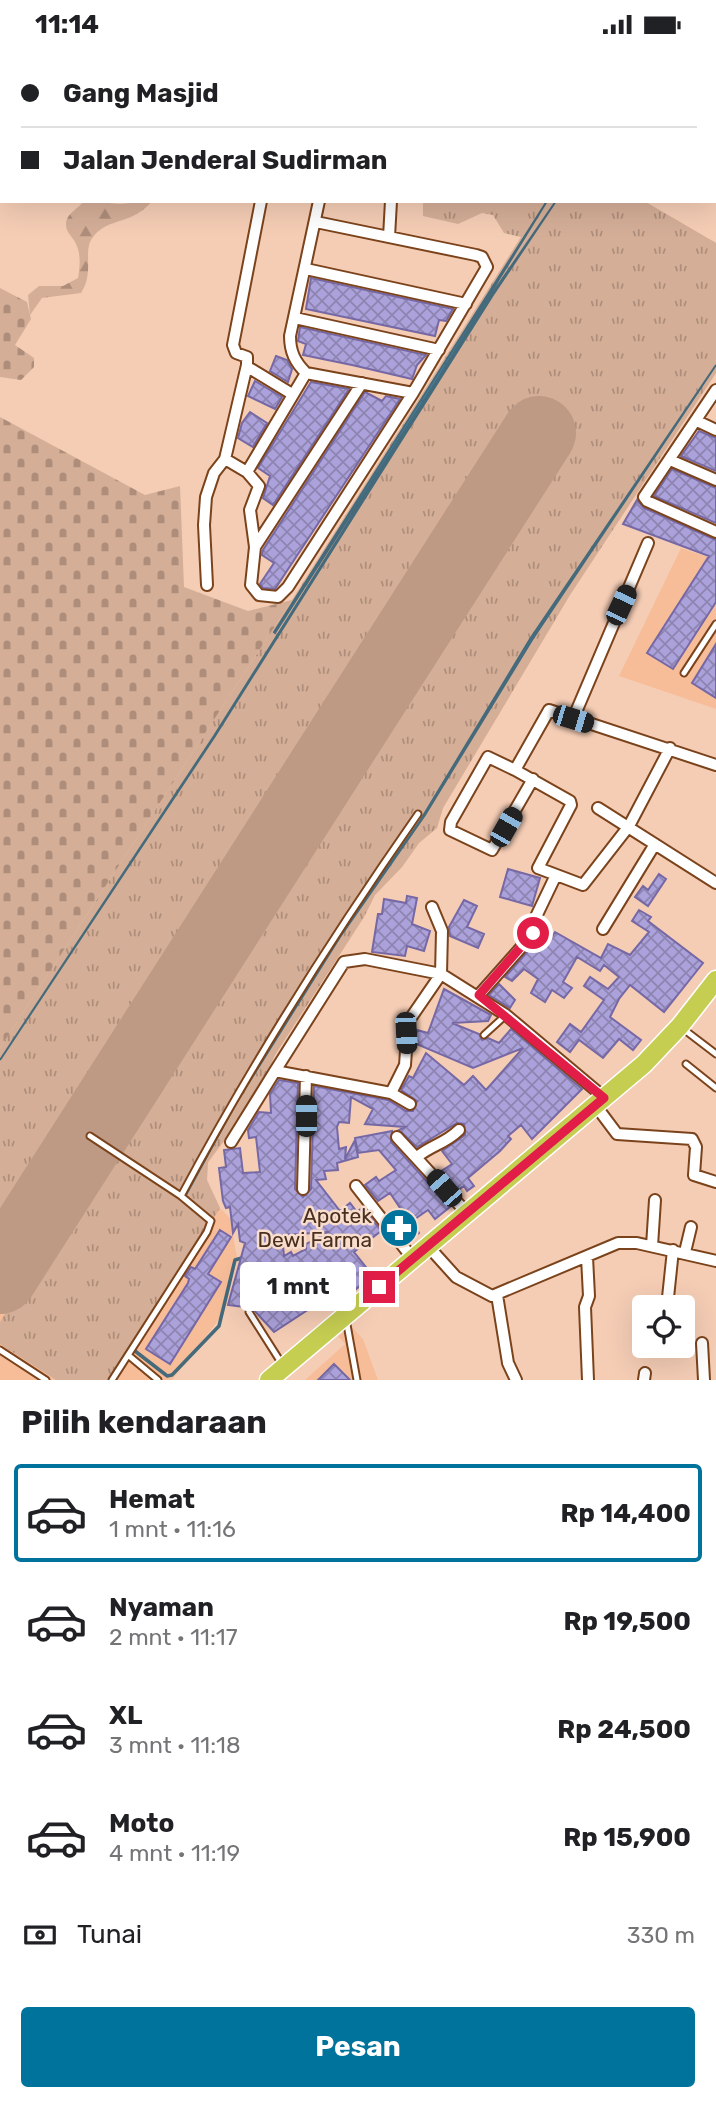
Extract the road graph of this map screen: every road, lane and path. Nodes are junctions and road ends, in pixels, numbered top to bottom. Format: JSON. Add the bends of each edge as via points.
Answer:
{"nodes":[{"id":1,"x":261,"y":203,"type":"edge"},
{"id":2,"x":319,"y":203,"type":"edge"},
{"id":3,"x":391,"y":203,"type":"edge"},
{"id":4,"x":316,"y":222,"type":"junction"},
{"id":5,"x":389,"y":237,"type":"junction"},
{"id":6,"x":306,"y":269,"type":"junction"},
{"id":7,"x":467,"y":304,"type":"junction"},
{"id":8,"x":295,"y":318,"type":"junction"},
{"id":9,"x":439,"y":350,"type":"junction"},
{"id":10,"x":251,"y":369,"type":"dead end"},
{"id":11,"x":306,"y":373,"type":"junction"},
{"id":12,"x":362,"y":383,"type":"junction"},
{"id":13,"x":716,"y":390,"type":"edge"},
{"id":14,"x":413,"y":393,"type":"junction"},
{"id":15,"x":292,"y":394,"type":"junction"},
{"id":16,"x":697,"y":421,"type":"junction"},
{"id":17,"x":716,"y":430,"type":"edge"},
{"id":18,"x":225,"y":459,"type":"junction"},
{"id":19,"x":670,"y":460,"type":"junction"},
{"id":20,"x":247,"y":472,"type":"junction"},
{"id":21,"x":716,"y":481,"type":"edge"},
{"id":22,"x":716,"y":532,"type":"edge"},
{"id":23,"x":648,"y":543,"type":"dead end"},
{"id":24,"x":255,"y":547,"type":"junction"},
{"id":25,"x":207,"y":585,"type":"dead end"},
{"id":26,"x":716,"y":624,"type":"edge"},
{"id":27,"x":684,"y":673,"type":"dead end"},
{"id":28,"x":573,"y":719,"type":"junction"},
{"id":29,"x":670,"y":748,"type":"junction"},
{"id":30,"x":716,"y":765,"type":"edge"},
{"id":31,"x":515,"y":770,"type":"junction"},
{"id":32,"x":533,"y":779,"type":"junction"},
{"id":33,"x":598,"y":808,"type":"dead end"},
{"id":34,"x":418,"y":814,"type":"dead end"},
{"id":35,"x":629,"y":827,"type":"junction"},
{"id":36,"x":655,"y":844,"type":"junction"},
{"id":37,"x":556,"y":875,"type":"junction"},
{"id":38,"x":716,"y":883,"type":"edge"},
{"id":39,"x":432,"y":907,"type":"dead end"},
{"id":40,"x":603,"y":929,"type":"dead end"},
{"id":41,"x":441,"y":974,"type":"junction"},
{"id":42,"x":716,"y":981,"type":"edge"},
{"id":43,"x":479,"y":995,"type":"junction"},
{"id":44,"x":506,"y":1015,"type":"junction"},
{"id":45,"x":680,"y":1027,"type":"junction"},
{"id":46,"x":484,"y":1035,"type":"dead end"},
{"id":47,"x":716,"y":1054,"type":"edge"},
{"id":48,"x":686,"y":1064,"type":"dead end"},
{"id":49,"x":275,"y":1071,"type":"junction"},
{"id":50,"x":306,"y":1076,"type":"junction"},
{"id":51,"x":716,"y":1088,"type":"edge"},
{"id":52,"x":391,"y":1093,"type":"junction"},
{"id":53,"x":600,"y":1102,"type":"junction"},
{"id":54,"x":410,"y":1104,"type":"dead end"},
{"id":55,"x":459,"y":1130,"type":"dead end"},
{"id":56,"x":90,"y":1136,"type":"dead end"},
{"id":57,"x":397,"y":1137,"type":"dead end"},
{"id":58,"x":231,"y":1142,"type":"dead end"},
{"id":59,"x":417,"y":1157,"type":"junction"},
{"id":60,"x":716,"y":1182,"type":"edge"},
{"id":61,"x":356,"y":1186,"type":"dead end"},
{"id":62,"x":303,"y":1189,"type":"dead end"},
{"id":63,"x":181,"y":1196,"type":"junction"},
{"id":64,"x":656,"y":1200,"type":"dead end"},
{"id":65,"x":467,"y":1213,"type":"junction"},
{"id":66,"x":691,"y":1227,"type":"dead end"},
{"id":67,"x":428,"y":1246,"type":"junction"},
{"id":68,"x":652,"y":1246,"type":"junction"},
{"id":69,"x":673,"y":1250,"type":"junction"},
{"id":70,"x":685,"y":1252,"type":"junction"},
{"id":71,"x":587,"y":1257,"type":"junction"},
{"id":72,"x":412,"y":1259,"type":"junction"},
{"id":73,"x":716,"y":1261,"type":"edge"},
{"id":74,"x":498,"y":1295,"type":"junction"},
{"id":75,"x":668,"y":1295,"type":"edge"},
{"id":76,"x":249,"y":1312,"type":"dead end"},
{"id":77,"x":346,"y":1315,"type":"junction"},
{"id":78,"x":702,"y":1343,"type":"dead end"},
{"id":79,"x":0,"y":1350,"type":"edge"},
{"id":80,"x":128,"y":1355,"type":"junction"},
{"id":81,"x":284,"y":1367,"type":"junction"},
{"id":82,"x":46,"y":1380,"type":"edge"},
{"id":83,"x":112,"y":1380,"type":"edge"},
{"id":84,"x":158,"y":1380,"type":"edge"},
{"id":85,"x":269,"y":1380,"type":"edge"},
{"id":86,"x":358,"y":1380,"type":"edge"},
{"id":87,"x":516,"y":1380,"type":"edge"},
{"id":88,"x":588,"y":1380,"type":"edge"},
{"id":89,"x":704,"y":1380,"type":"edge"}],
"edges":[{"from":1,"to":18,"type":"street","via":[[233,340],[233,349],[247,357]]},
{"from":2,"to":4,"type":"street"},
{"from":3,"to":5,"type":"street"},
{"from":4,"to":5,"type":"street"},
{"from":4,"to":6,"type":"street"},
{"from":5,"to":7,"type":"street","via":[[482,257],[486,274]]},
{"from":6,"to":7,"type":"street"},
{"from":6,"to":8,"type":"street"},
{"from":7,"to":9,"type":"street"},
{"from":8,"to":9,"type":"street"},
{"from":8,"to":11,"type":"street","via":[[290,349]]},
{"from":9,"to":14,"type":"street"},
{"from":10,"to":15,"type":"street"},
{"from":11,"to":12,"type":"street"},
{"from":11,"to":15,"type":"street"},
{"from":12,"to":14,"type":"street"},
{"from":12,"to":24,"type":"street"},
{"from":13,"to":16,"type":"street"},
{"from":14,"to":24,"type":"street","via":[[282,596],[266,598],[253,591]]},
{"from":15,"to":20,"type":"street"},
{"from":16,"to":17,"type":"street"},
{"from":16,"to":19,"type":"street"},
{"from":18,"to":20,"type":"street"},
{"from":18,"to":25,"type":"street","via":[[206,497]]},
{"from":19,"to":21,"type":"street"},
{"from":19,"to":22,"type":"street","via":[[644,497]]},
{"from":20,"to":24,"type":"street","via":[[259,489],[250,510]]},
{"from":23,"to":28,"type":"street"},
{"from":26,"to":27,"type":"lane"},
{"from":28,"to":29,"type":"street"},
{"from":28,"to":31,"type":"street","via":[[548,710]]},
{"from":29,"to":30,"type":"street"},
{"from":29,"to":35,"type":"street"},
{"from":31,"to":32,"type":"street"},
{"from":31,"to":32,"type":"street","via":[[488,757],[450,830],[492,850]]},
{"from":32,"to":37,"type":"street","via":[[563,795],[571,805],[538,867]]},
{"from":33,"to":35,"type":"street"},
{"from":34,"to":63,"type":"lane","via":[[279,1023]]},
{"from":35,"to":36,"type":"street"},
{"from":35,"to":37,"type":"street","via":[[584,885]]},
{"from":36,"to":38,"type":"street"},
{"from":36,"to":40,"type":"street"},
{"from":37,"to":43,"type":"street","via":[[531,925],[533,935]]},
{"from":39,"to":41,"type":"street","via":[[443,938]]},
{"from":41,"to":43,"type":"street"},
{"from":41,"to":49,"type":"street","via":[[365,959],[344,962]]},
{"from":41,"to":52,"type":"street","via":[[408,1022],[405,1065]]},
{"from":42,"to":45,"type":"highway"},
{"from":43,"to":44,"type":"street"},
{"from":44,"to":46,"type":"lane"},
{"from":44,"to":53,"type":"street"},
{"from":45,"to":47,"type":"lane"},
{"from":45,"to":53,"type":"highway"},
{"from":48,"to":51,"type":"lane"},
{"from":49,"to":50,"type":"street"},
{"from":49,"to":58,"type":"street"},
{"from":50,"to":52,"type":"street"},
{"from":50,"to":62,"type":"street"},
{"from":52,"to":54,"type":"street"},
{"from":53,"to":60,"type":"street","via":[[617,1134],[692,1139],[696,1147],[694,1175]]},
{"from":53,"to":65,"type":"highway"},
{"from":55,"to":59,"type":"street"},
{"from":56,"to":63,"type":"lane"},
{"from":57,"to":59,"type":"street"},
{"from":59,"to":65,"type":"street"},
{"from":61,"to":72,"type":"street"},
{"from":63,"to":80,"type":"lane","via":[[207,1215],[210,1227]]},
{"from":64,"to":68,"type":"street"},
{"from":65,"to":67,"type":"highway"},
{"from":66,"to":70,"type":"street"},
{"from":67,"to":72,"type":"highway"},
{"from":67,"to":74,"type":"street","via":[[456,1277],[481,1293]]},
{"from":68,"to":69,"type":"street"},
{"from":68,"to":71,"type":"street","via":[[618,1243]]},
{"from":69,"to":70,"type":"street"},
{"from":69,"to":75,"type":"street"},
{"from":70,"to":73,"type":"street"},
{"from":71,"to":74,"type":"street"},
{"from":71,"to":88,"type":"street"},
{"from":72,"to":77,"type":"highway"},
{"from":74,"to":87,"type":"street","via":[[508,1363]]},
{"from":76,"to":81,"type":"lane"},
{"from":77,"to":81,"type":"highway"},
{"from":77,"to":86,"type":"lane"},
{"from":78,"to":89,"type":"street"},
{"from":79,"to":82,"type":"lane"},
{"from":80,"to":83,"type":"lane"},
{"from":80,"to":84,"type":"lane"},
{"from":81,"to":85,"type":"highway"}]}
